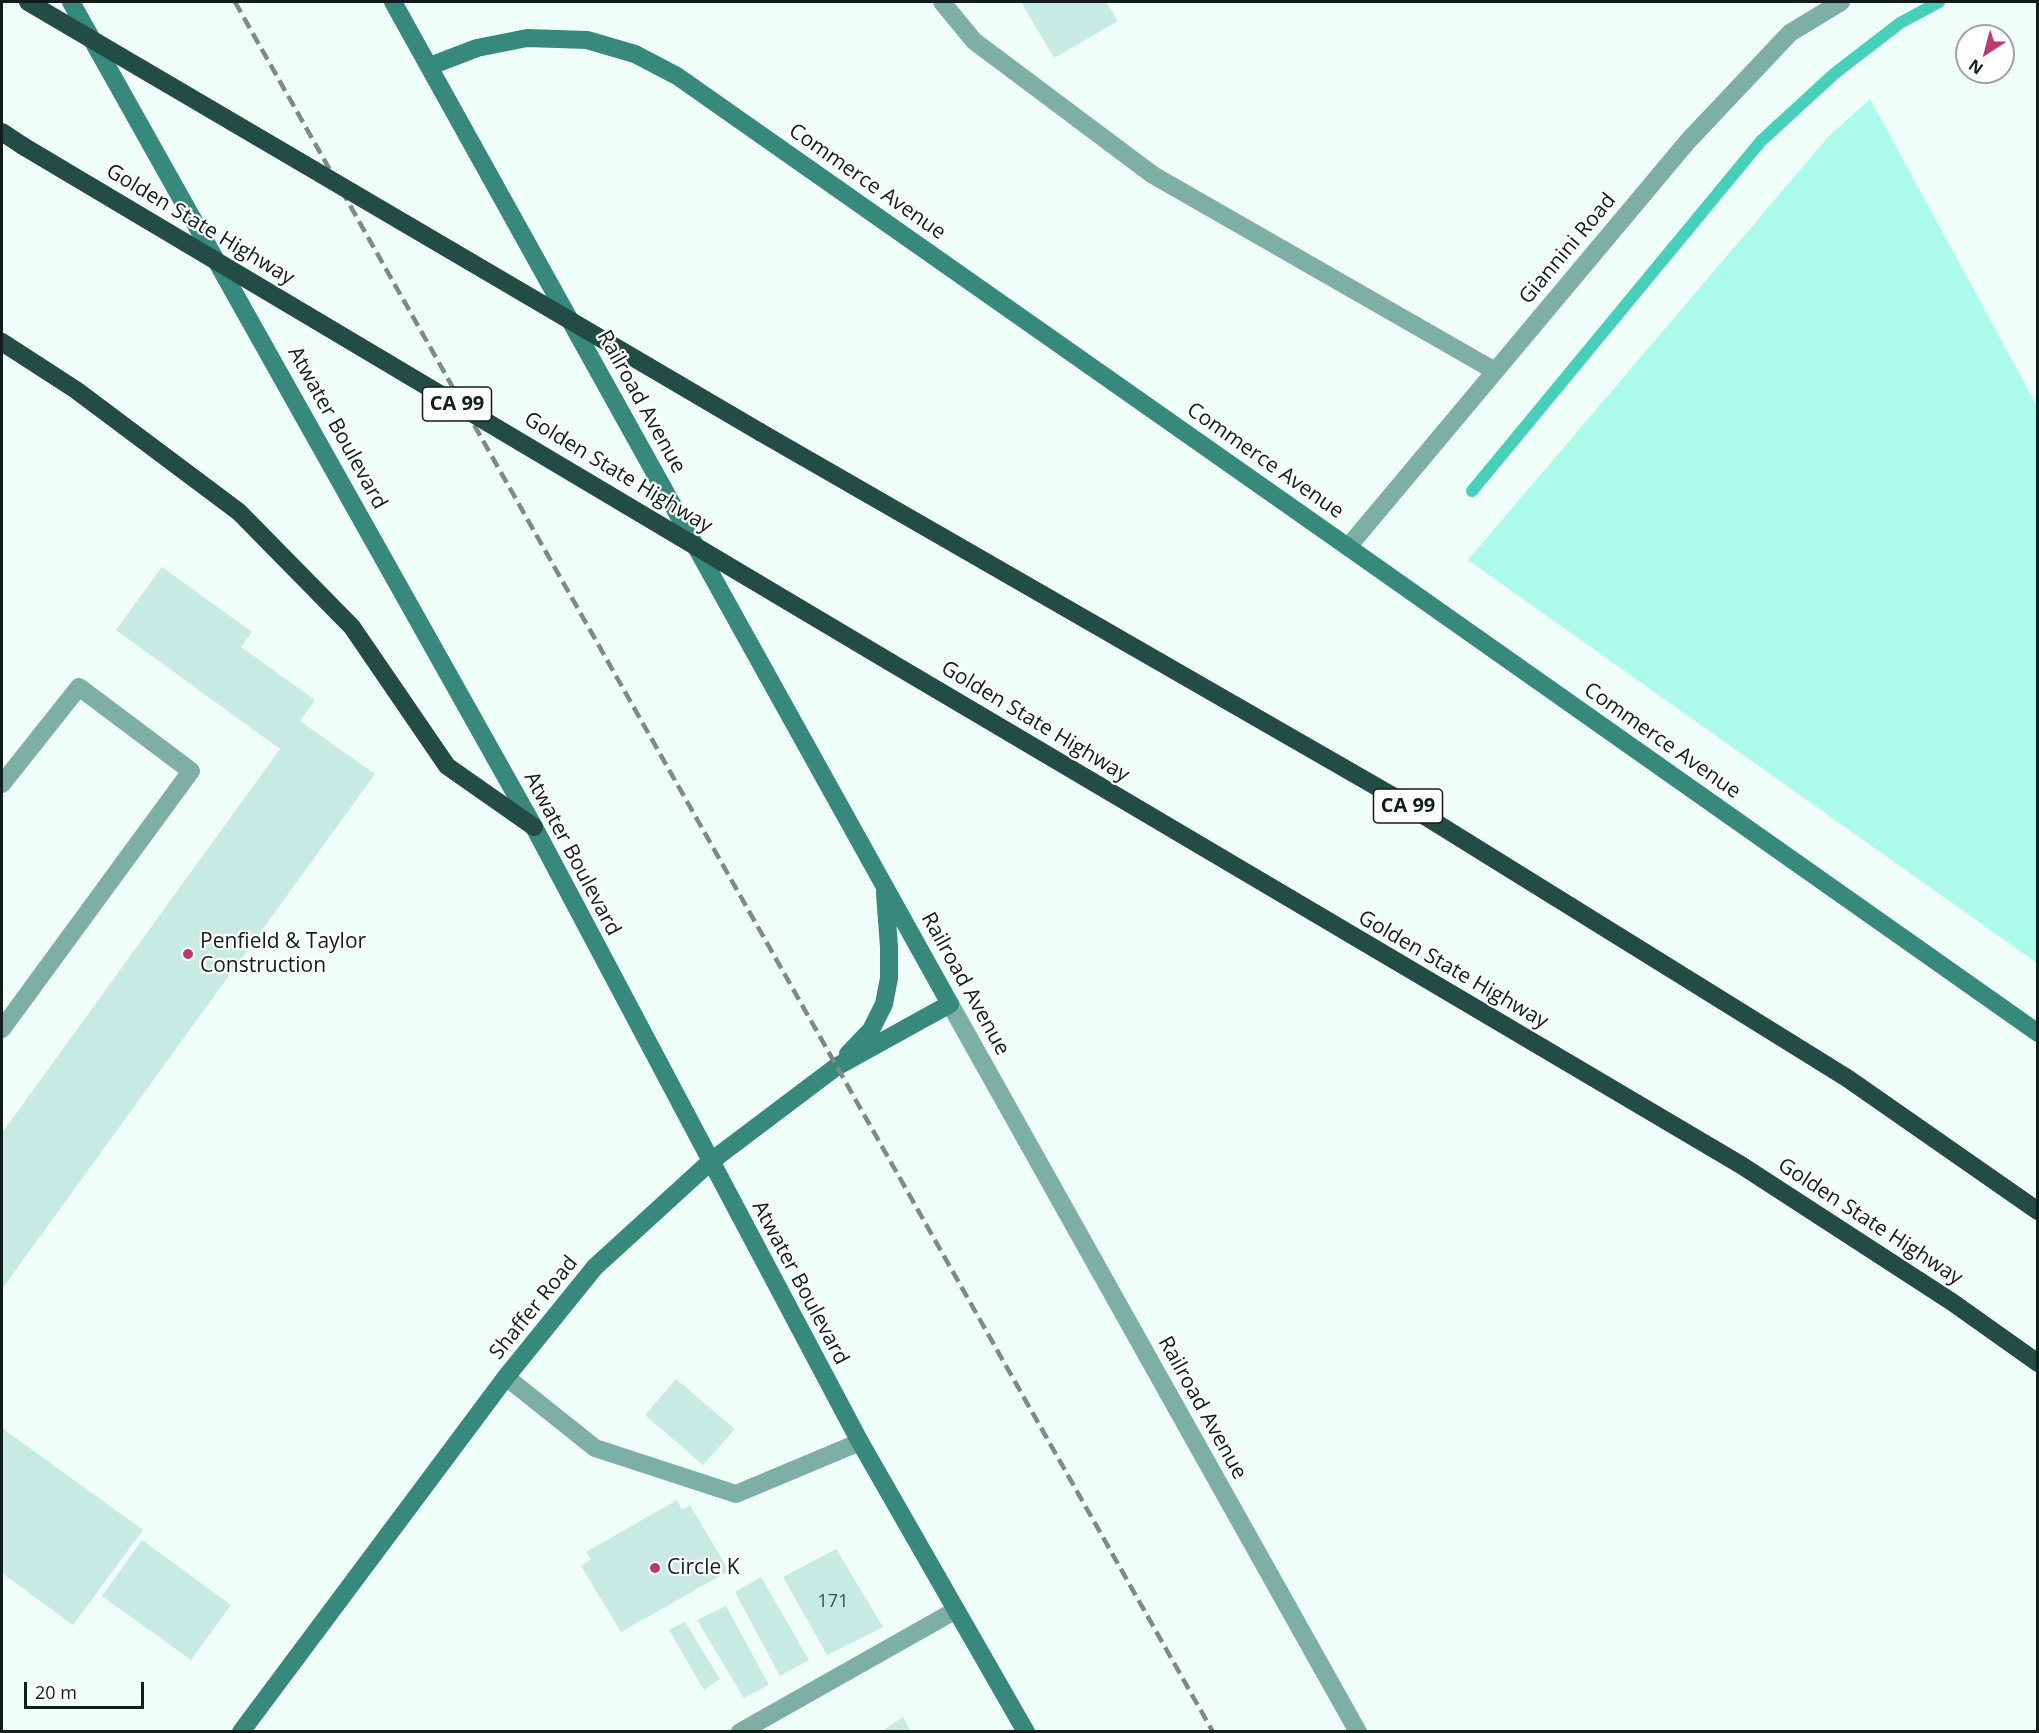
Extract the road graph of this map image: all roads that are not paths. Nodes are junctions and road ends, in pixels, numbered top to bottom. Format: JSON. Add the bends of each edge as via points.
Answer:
{"nodes":[{"id":1,"x":27,"y":2,"type":"edge"},
{"id":2,"x":71,"y":2,"type":"edge"},
{"id":3,"x":393,"y":2,"type":"edge"},
{"id":4,"x":942,"y":2,"type":"edge"},
{"id":5,"x":1841,"y":2,"type":"edge"},
{"id":6,"x":430,"y":66,"type":"junction"},
{"id":7,"x":2,"y":132,"type":"edge"},
{"id":8,"x":2,"y":342,"type":"edge"},
{"id":9,"x":1495,"y":371,"type":"junction"},
{"id":10,"x":1348,"y":546,"type":"junction"},
{"id":11,"x":2,"y":784,"type":"edge"},
{"id":12,"x":534,"y":827,"type":"junction"},
{"id":13,"x":884,"y":885,"type":"junction"},
{"id":14,"x":950,"y":1004,"type":"junction"},
{"id":15,"x":2,"y":1029,"type":"edge"},
{"id":16,"x":2037,"y":1033,"type":"edge"},
{"id":17,"x":836,"y":1067,"type":"junction"},
{"id":18,"x":710,"y":1162,"type":"junction"},
{"id":19,"x":2037,"y":1211,"type":"edge"},
{"id":20,"x":2037,"y":1364,"type":"edge"},
{"id":21,"x":506,"y":1377,"type":"junction"},
{"id":22,"x":860,"y":1442,"type":"junction"},
{"id":23,"x":956,"y":1610,"type":"junction"},
{"id":24,"x":241,"y":1731,"type":"edge"},
{"id":25,"x":740,"y":1731,"type":"edge"},
{"id":26,"x":1026,"y":1731,"type":"edge"},
{"id":27,"x":1358,"y":1731,"type":"edge"}],
"edges":[{"from":1,"to":19,"type":"highway","number":"CA 99","bridge":true,"via":[[760,432],[1391,795],[1847,1078]]},
{"from":2,"to":12,"type":"street","name":"Atwater Boulevard"},
{"from":3,"to":6,"type":"street","name":"Railroad Avenue"},
{"from":4,"to":9,"type":"street","via":[[974,41],[1153,175]]},
{"from":5,"to":9,"type":"street","name":"Giannini Road","via":[[1790,33],[1688,141]]},
{"from":6,"to":10,"type":"street","name":"Commerce Avenue","via":[[477,48],[527,38],[587,40],[635,54],[677,76]]},
{"from":6,"to":13,"type":"street","name":"Railroad Avenue"},
{"from":7,"to":20,"type":"highway","name":"Golden State Highway","number":"CA 99","bridge":true,"via":[[1741,1165],[1952,1302]]},
{"from":8,"to":12,"type":"highway","via":[[76,390],[239,512],[352,627],[447,766]]},
{"from":9,"to":10,"type":"street","name":"Giannini Road"},
{"from":10,"to":16,"type":"street","name":"Commerce Avenue"},
{"from":11,"to":15,"type":"street","via":[[79,687],[191,771]]},
{"from":12,"to":18,"type":"street","name":"Atwater Boulevard"},
{"from":13,"to":14,"type":"street","name":"Railroad Avenue"},
{"from":13,"to":17,"type":"street","via":[[889,968],[884,1004],[871,1030]]},
{"from":14,"to":17,"type":"street","name":"Shaffer Road"},
{"from":14,"to":27,"type":"street","name":"Railroad Avenue"},
{"from":17,"to":18,"type":"street","name":"Shaffer Road"},
{"from":18,"to":21,"type":"street","name":"Shaffer Road","via":[[594,1267]]},
{"from":18,"to":22,"type":"street","name":"Atwater Boulevard"},
{"from":21,"to":22,"type":"street","via":[[595,1448],[736,1494]]},
{"from":21,"to":24,"type":"street","name":"Shaffer Road"},
{"from":22,"to":23,"type":"street","name":"Atwater Boulevard"},
{"from":23,"to":25,"type":"street"},
{"from":23,"to":26,"type":"street","name":"Atwater Boulevard"}]}
